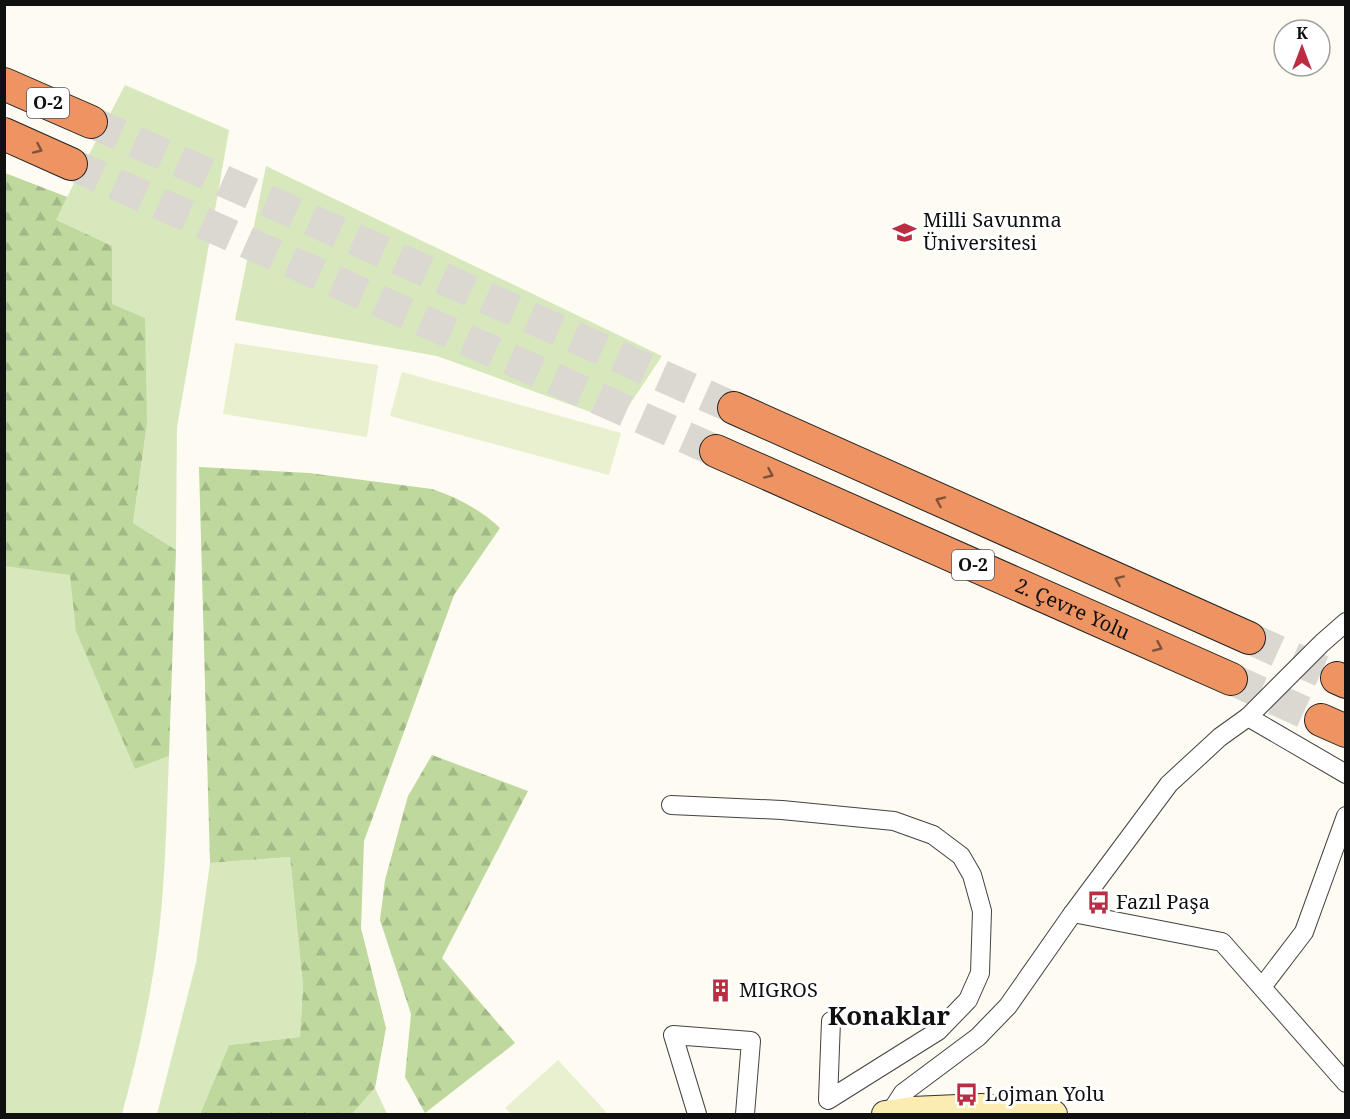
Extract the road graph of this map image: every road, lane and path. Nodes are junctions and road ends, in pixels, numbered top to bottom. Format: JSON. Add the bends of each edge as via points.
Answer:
{"nodes":[{"id":1,"x":4,"y":84,"type":"edge"},
{"id":2,"x":91,"y":122,"type":"tunnel mouth"},
{"id":3,"x":4,"y":134,"type":"edge"},
{"id":4,"x":71,"y":164,"type":"tunnel mouth"},
{"id":5,"x":734,"y":408,"type":"tunnel mouth"},
{"id":6,"x":716,"y":450,"type":"tunnel mouth"},
{"id":7,"x":1346,"y":622,"type":"edge"},
{"id":8,"x":1249,"y":638,"type":"tunnel mouth"},
{"id":9,"x":1231,"y":679,"type":"tunnel mouth"},
{"id":10,"x":1248,"y":717,"type":"junction"},
{"id":11,"x":1346,"y":774,"type":"edge"},
{"id":12,"x":672,"y":805,"type":"dead end"},
{"id":13,"x":1346,"y":816,"type":"edge"},
{"id":14,"x":1073,"y":913,"type":"junction"},
{"id":15,"x":1262,"y":987,"type":"junction"},
{"id":16,"x":831,"y":1021,"type":"dead end"},
{"id":17,"x":1346,"y":1083,"type":"edge"},
{"id":18,"x":697,"y":1114,"type":"edge"},
{"id":19,"x":745,"y":1114,"type":"edge"},
{"id":20,"x":887,"y":1114,"type":"edge"},
{"id":21,"x":1054,"y":1114,"type":"edge"}],
"edges":[{"from":1,"to":2,"type":"highway","number":"O-2"},
{"from":3,"to":4,"type":"highway","number":"O-2","one_way":true},
{"from":8,"to":5,"type":"highway","number":"O-2","one_way":true},
{"from":6,"to":9,"type":"highway","name":"2. Çevre Yolu","number":"O-2","one_way":true},
{"from":7,"to":10,"type":"street"},
{"from":10,"to":11,"type":"street"},
{"from":10,"to":14,"type":"street","via":[[1220,736],[1169,784]]},
{"from":12,"to":16,"type":"street","via":[[894,821],[933,835],[960,856],[972,875],[982,911],[980,973],[968,1000],[939,1030],[828,1100]]},
{"from":13,"to":15,"type":"street","via":[[1304,932]]},
{"from":14,"to":15,"type":"street","via":[[1222,942]]},
{"from":14,"to":20,"type":"street","via":[[991,1026],[903,1094]]},
{"from":15,"to":17,"type":"street"},
{"from":18,"to":19,"type":"street","via":[[673,1035],[751,1041]]},
{"from":20,"to":21,"type":"main road","via":[[981,1107]]}]}
